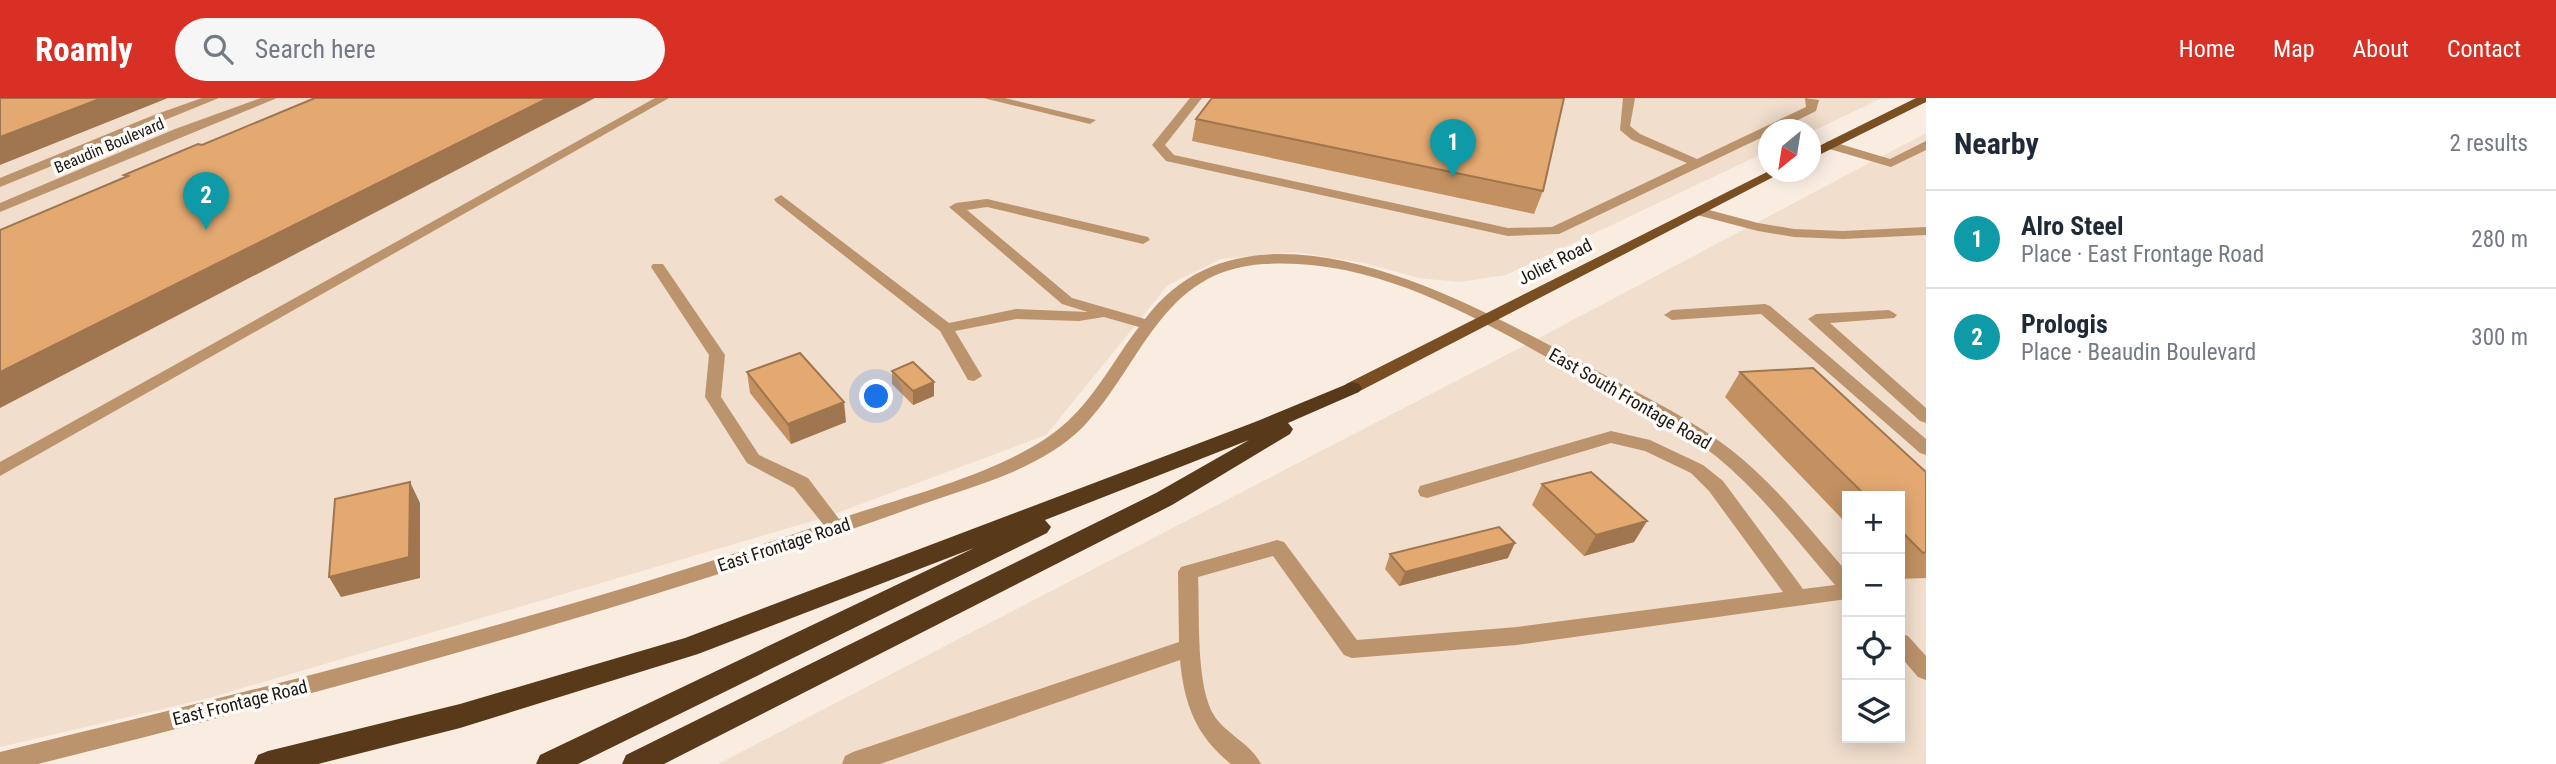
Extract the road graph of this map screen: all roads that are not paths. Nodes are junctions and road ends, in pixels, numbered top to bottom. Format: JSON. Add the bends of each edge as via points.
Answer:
{"nodes":[{"id":1,"x":212,"y":98,"type":"edge"},
{"id":2,"x":271,"y":98,"type":"edge"},
{"id":3,"x":663,"y":98,"type":"edge"},
{"id":4,"x":989,"y":98,"type":"edge"},
{"id":5,"x":1196,"y":98,"type":"edge"},
{"id":6,"x":1629,"y":98,"type":"edge"},
{"id":7,"x":1811,"y":98,"type":"edge"},
{"id":8,"x":1924,"y":98,"type":"edge"},
{"id":9,"x":1090,"y":120,"type":"dead end"},
{"id":10,"x":1830,"y":145,"type":"junction"},
{"id":11,"x":1926,"y":145,"type":"edge"},
{"id":12,"x":1821,"y":150,"type":"edge"},
{"id":13,"x":1697,"y":163,"type":"junction"},
{"id":14,"x":1758,"y":181,"type":"edge"},
{"id":15,"x":0,"y":183,"type":"edge"},
{"id":16,"x":781,"y":199,"type":"dead end"},
{"id":17,"x":0,"y":208,"type":"edge"},
{"id":18,"x":1698,"y":211,"type":"junction"},
{"id":19,"x":1926,"y":231,"type":"edge"},
{"id":20,"x":1143,"y":240,"type":"dead end"},
{"id":21,"x":658,"y":267,"type":"dead end"},
{"id":22,"x":1106,"y":313,"type":"junction"},
{"id":23,"x":1889,"y":314,"type":"dead end"},
{"id":24,"x":1672,"y":315,"type":"dead end"},
{"id":25,"x":1489,"y":318,"type":"junction"},
{"id":26,"x":1149,"y":325,"type":"junction"},
{"id":27,"x":946,"y":328,"type":"junction"},
{"id":28,"x":974,"y":376,"type":"dead end"},
{"id":29,"x":1352,"y":388,"type":"junction"},
{"id":30,"x":1926,"y":417,"type":"edge"},
{"id":31,"x":1274,"y":422,"type":"junction"},
{"id":32,"x":1926,"y":449,"type":"edge"},
{"id":33,"x":0,"y":470,"type":"edge"},
{"id":34,"x":1427,"y":491,"type":"dead end"},
{"id":35,"x":836,"y":528,"type":"junction"},
{"id":36,"x":1842,"y":580,"type":"edge"},
{"id":37,"x":1842,"y":592,"type":"edge"},
{"id":38,"x":1798,"y":597,"type":"junction"},
{"id":39,"x":1191,"y":647,"type":"junction"},
{"id":40,"x":1905,"y":648,"type":"edge"},
{"id":41,"x":1926,"y":671,"type":"edge"},
{"id":42,"x":0,"y":763,"type":"edge"},
{"id":43,"x":853,"y":763,"type":"edge"},
{"id":44,"x":268,"y":764,"type":"edge"},
{"id":45,"x":550,"y":764,"type":"edge"},
{"id":46,"x":636,"y":764,"type":"edge"},
{"id":47,"x":1249,"y":764,"type":"edge"}],
"edges":[{"from":1,"to":15,"type":"street"},
{"from":2,"to":17,"type":"street","name":"Beaudin Boulevard"},
{"from":3,"to":33,"type":"street"},
{"from":4,"to":9,"type":"street"},
{"from":5,"to":13,"type":"street","via":[[1158,145],[1170,158],[1508,232],[1554,231]]},
{"from":6,"to":13,"type":"street","via":[[1624,127],[1636,137]]},
{"from":7,"to":13,"type":"street","via":[[1812,109]]},
{"from":8,"to":10,"type":"main road"},
{"from":10,"to":11,"type":"street","via":[[1891,163]]},
{"from":10,"to":12,"type":"main road"},
{"from":14,"to":18,"type":"main road","name":"Joliet Road"},
{"from":16,"to":27,"type":"street"},
{"from":18,"to":19,"type":"street","via":[[1795,233]]},
{"from":18,"to":25,"type":"main road","name":"Joliet Road"},
{"from":20,"to":22,"type":"street","via":[[987,203],[956,207],[1067,301]]},
{"from":21,"to":35,"type":"street","via":[[717,355],[713,397],[753,459],[801,483]]},
{"from":22,"to":26,"type":"street"},
{"from":22,"to":27,"type":"street","via":[[1085,318],[1012,314]]},
{"from":23,"to":30,"type":"street","via":[[1816,319]]},
{"from":24,"to":32,"type":"street","via":[[1765,309]]},
{"from":25,"to":26,"type":"street","name":"East Frontage Road","via":[[1401,279],[1333,264],[1282,259],[1246,261],[1201,275],[1174,293]]},
{"from":25,"to":29,"type":"main road","name":"Joliet Road"},
{"from":25,"to":36,"type":"street","name":"East South Frontage Road","via":[[1719,450]]},
{"from":26,"to":35,"type":"street","name":"East Frontage Road","via":[[1093,404],[1055,440],[1011,465]]},
{"from":27,"to":28,"type":"street"},
{"from":29,"to":31,"type":"highway"},
{"from":29,"to":46,"type":"highway","via":[[1164,499]]},
{"from":31,"to":44,"type":"highway","via":[[689,647],[460,716]]},
{"from":31,"to":45,"type":"highway","via":[[1136,481]]},
{"from":34,"to":38,"type":"street","via":[[1611,437],[1650,446],[1697,469],[1716,486]]},
{"from":35,"to":42,"type":"street","name":"East Frontage Road","via":[[562,617]]},
{"from":37,"to":38,"type":"street"},
{"from":38,"to":39,"type":"street","via":[[1517,636],[1352,649],[1277,547],[1188,572]]},
{"from":39,"to":43,"type":"street"},
{"from":39,"to":47,"type":"street","via":[[1199,708],[1211,730]]},
{"from":40,"to":41,"type":"street"}]}
